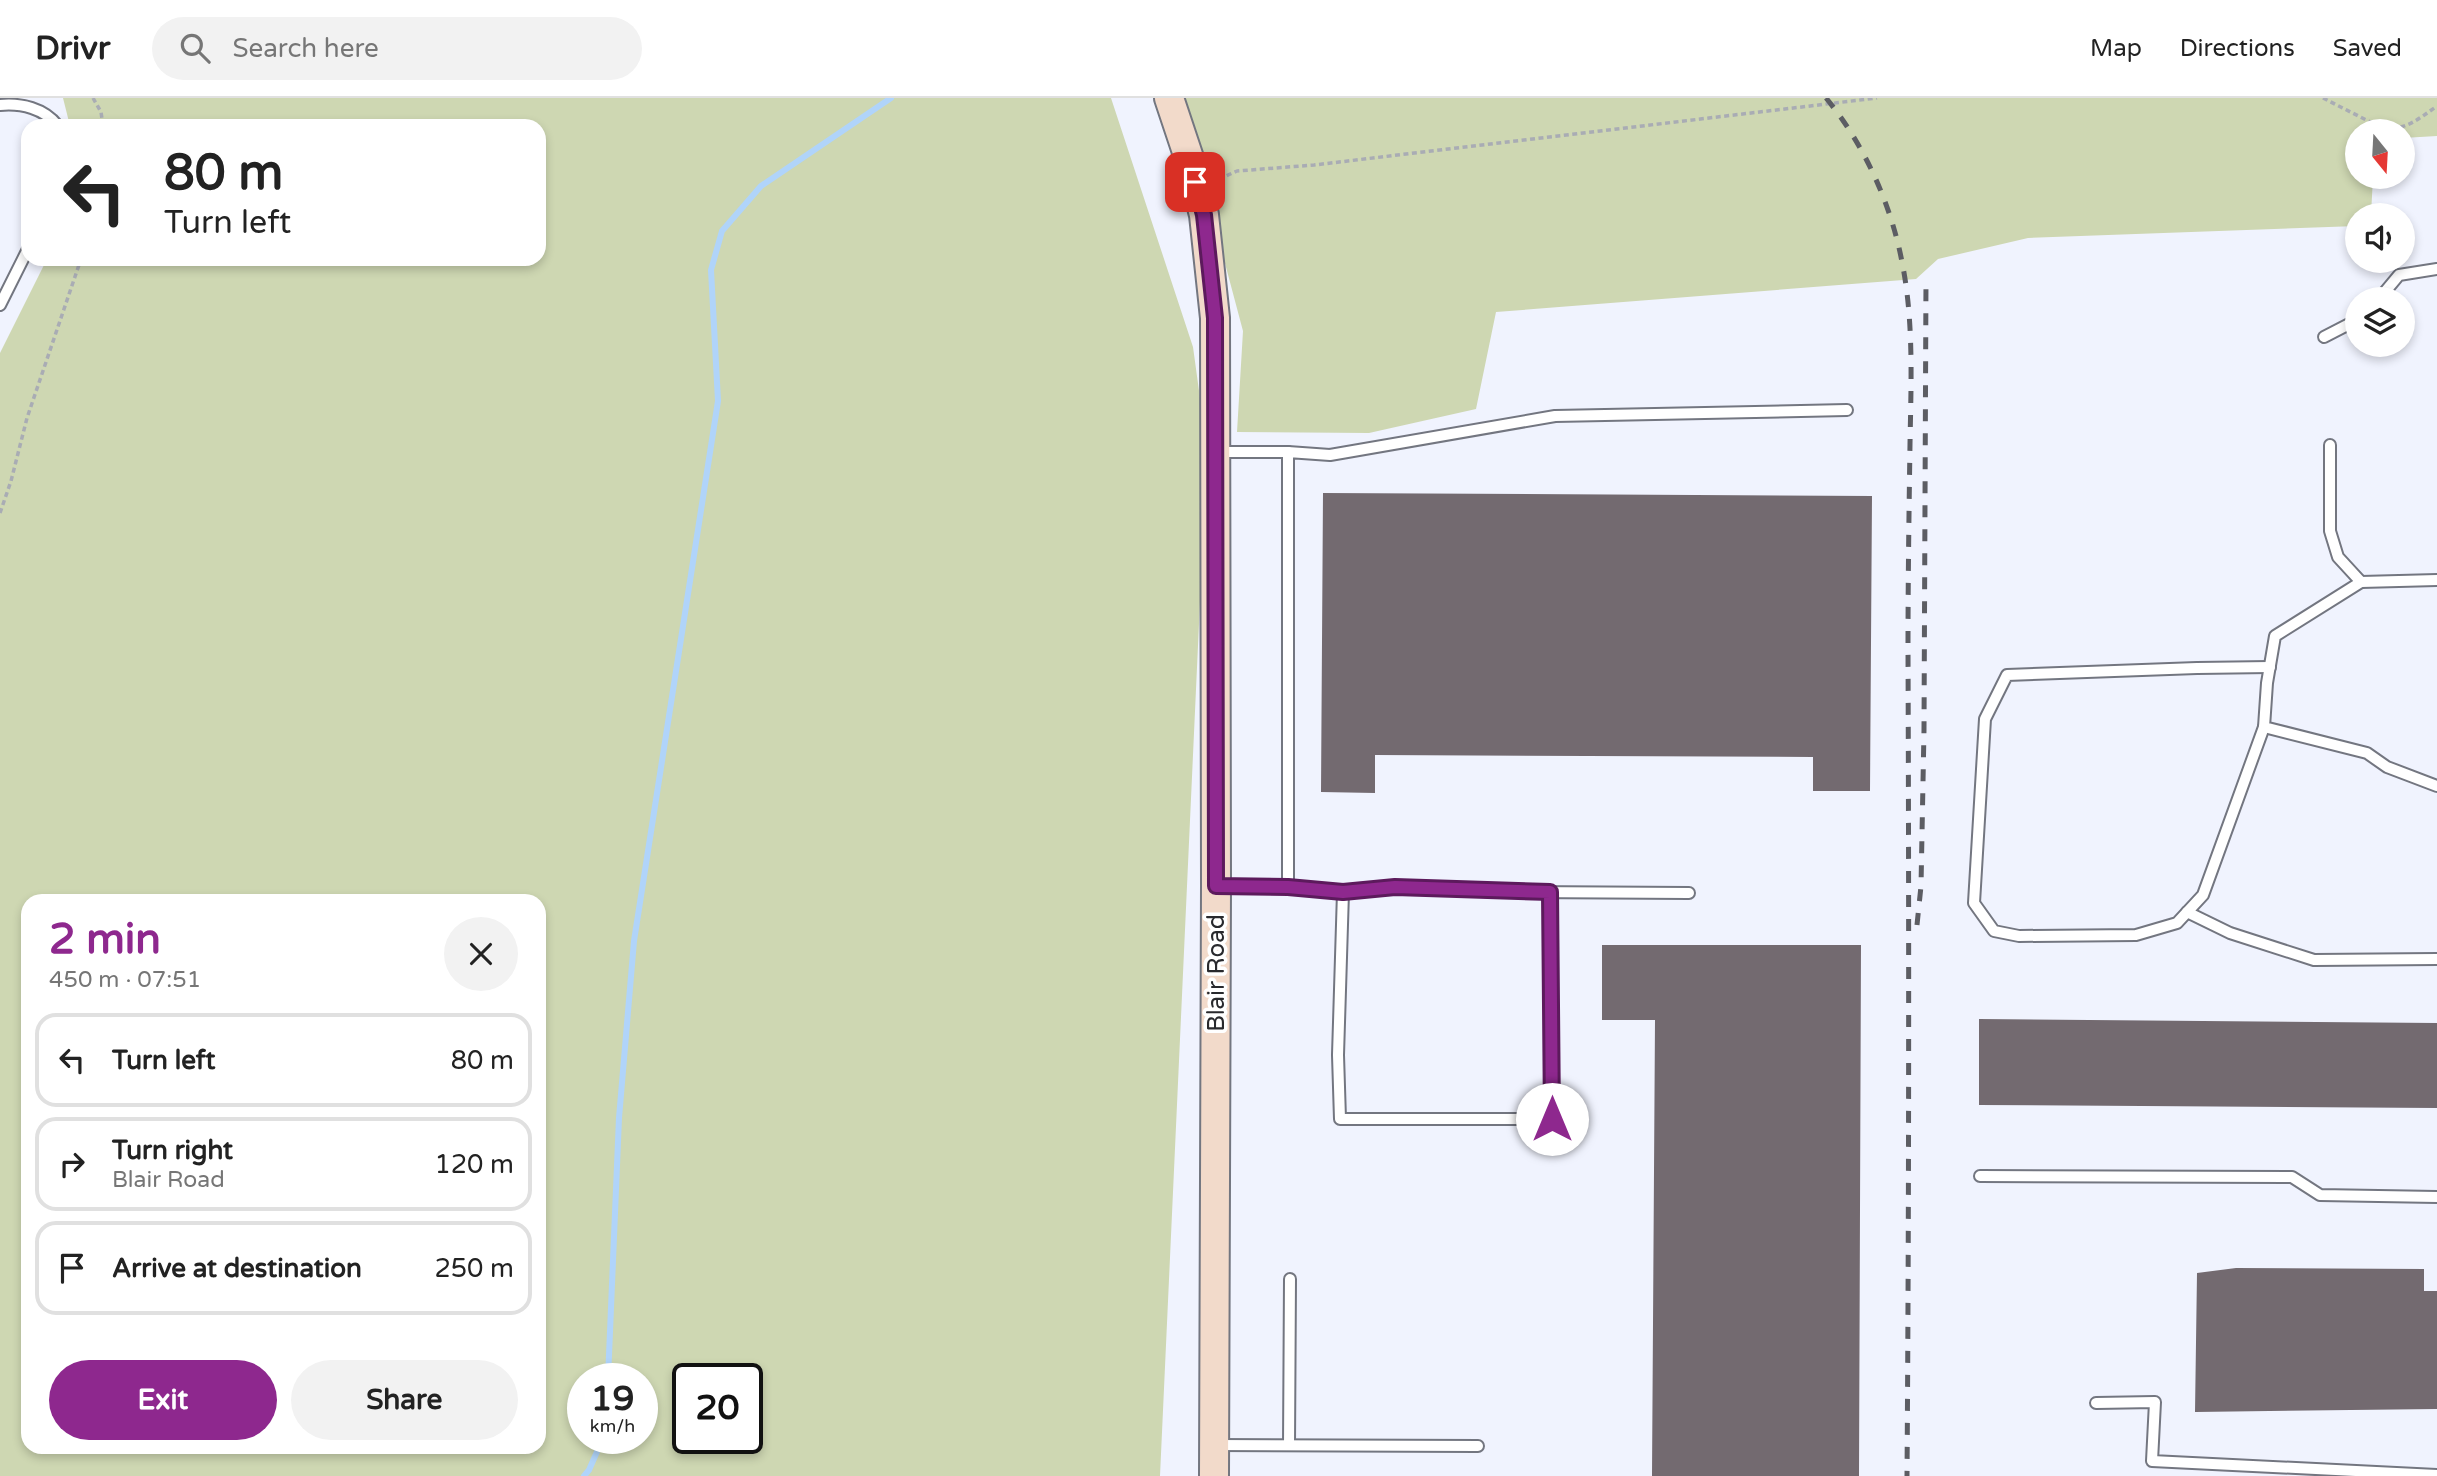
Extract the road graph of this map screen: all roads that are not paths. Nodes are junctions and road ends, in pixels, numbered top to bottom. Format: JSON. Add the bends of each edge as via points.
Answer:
{"nodes":[{"id":1,"x":1169,"y":98,"type":"edge"},
{"id":2,"x":0,"y":105,"type":"edge"},
{"id":3,"x":50,"y":119,"type":"edge"},
{"id":4,"x":21,"y":263,"type":"edge"},
{"id":5,"x":2437,"y":269,"type":"edge"},
{"id":6,"x":2389,"y":287,"type":"edge"},
{"id":7,"x":0,"y":305,"type":"edge"},
{"id":8,"x":2345,"y":326,"type":"edge"},
{"id":9,"x":2324,"y":337,"type":"dead end"},
{"id":10,"x":1847,"y":410,"type":"dead end"},
{"id":11,"x":2330,"y":446,"type":"dead end"},
{"id":12,"x":1216,"y":452,"type":"junction"},
{"id":13,"x":1288,"y":452,"type":"junction"},
{"id":14,"x":2437,"y":580,"type":"edge"},
{"id":15,"x":2361,"y":582,"type":"junction"},
{"id":16,"x":2270,"y":667,"type":"junction"},
{"id":17,"x":2264,"y":727,"type":"junction"},
{"id":18,"x":2437,"y":786,"type":"edge"},
{"id":19,"x":1216,"y":886,"type":"junction"},
{"id":20,"x":1288,"y":887,"type":"junction"},
{"id":21,"x":1343,"y":892,"type":"junction"},
{"id":22,"x":1550,"y":892,"type":"junction"},
{"id":23,"x":1689,"y":893,"type":"dead end"},
{"id":24,"x":2187,"y":912,"type":"junction"},
{"id":25,"x":2437,"y":959,"type":"edge"},
{"id":26,"x":1980,"y":1176,"type":"dead end"},
{"id":27,"x":2437,"y":1197,"type":"edge"},
{"id":28,"x":1290,"y":1279,"type":"dead end"},
{"id":29,"x":2096,"y":1403,"type":"dead end"},
{"id":30,"x":1214,"y":1445,"type":"junction"},
{"id":31,"x":1289,"y":1445,"type":"junction"},
{"id":32,"x":1478,"y":1446,"type":"dead end"},
{"id":33,"x":2437,"y":1475,"type":"edge"},
{"id":34,"x":1214,"y":1476,"type":"edge"}],
"edges":[{"from":1,"to":12,"type":"street","name":"Blair Road","via":[[1204,215],[1215,318]]},
{"from":2,"to":3,"type":"lane","via":[[29,107]]},
{"from":4,"to":7,"type":"lane"},
{"from":5,"to":6,"type":"lane","via":[[2399,275]]},
{"from":8,"to":9,"type":"lane"},
{"from":10,"to":13,"type":"lane","via":[[1555,416],[1330,455]]},
{"from":11,"to":15,"type":"lane","via":[[2330,531],[2338,557]]},
{"from":12,"to":13,"type":"lane"},
{"from":12,"to":19,"type":"street","name":"Blair Road"},
{"from":13,"to":20,"type":"lane"},
{"from":14,"to":15,"type":"lane"},
{"from":15,"to":16,"type":"lane","via":[[2275,636]]},
{"from":16,"to":17,"type":"lane"},
{"from":16,"to":24,"type":"lane","via":[[2007,675],[1985,719],[1973,902],[1994,930],[2019,936],[2136,936],[2177,923]]},
{"from":17,"to":18,"type":"lane","via":[[2367,753]]},
{"from":17,"to":24,"type":"lane","via":[[2203,895]]},
{"from":19,"to":20,"type":"lane"},
{"from":19,"to":30,"type":"street","name":"Blair Road"},
{"from":20,"to":21,"type":"lane"},
{"from":21,"to":22,"type":"lane","via":[[1395,887]]},
{"from":21,"to":22,"type":"lane","via":[[1340,1119],[1552,1119]]},
{"from":22,"to":23,"type":"lane"},
{"from":24,"to":25,"type":"lane","via":[[2230,933],[2314,960]]},
{"from":26,"to":27,"type":"lane","via":[[2292,1177],[2320,1195]]},
{"from":28,"to":31,"type":"lane"},
{"from":29,"to":33,"type":"lane","via":[[2155,1402],[2152,1461]]},
{"from":30,"to":31,"type":"lane"},
{"from":30,"to":34,"type":"street","name":"Blair Road"},
{"from":31,"to":32,"type":"lane"}]}
